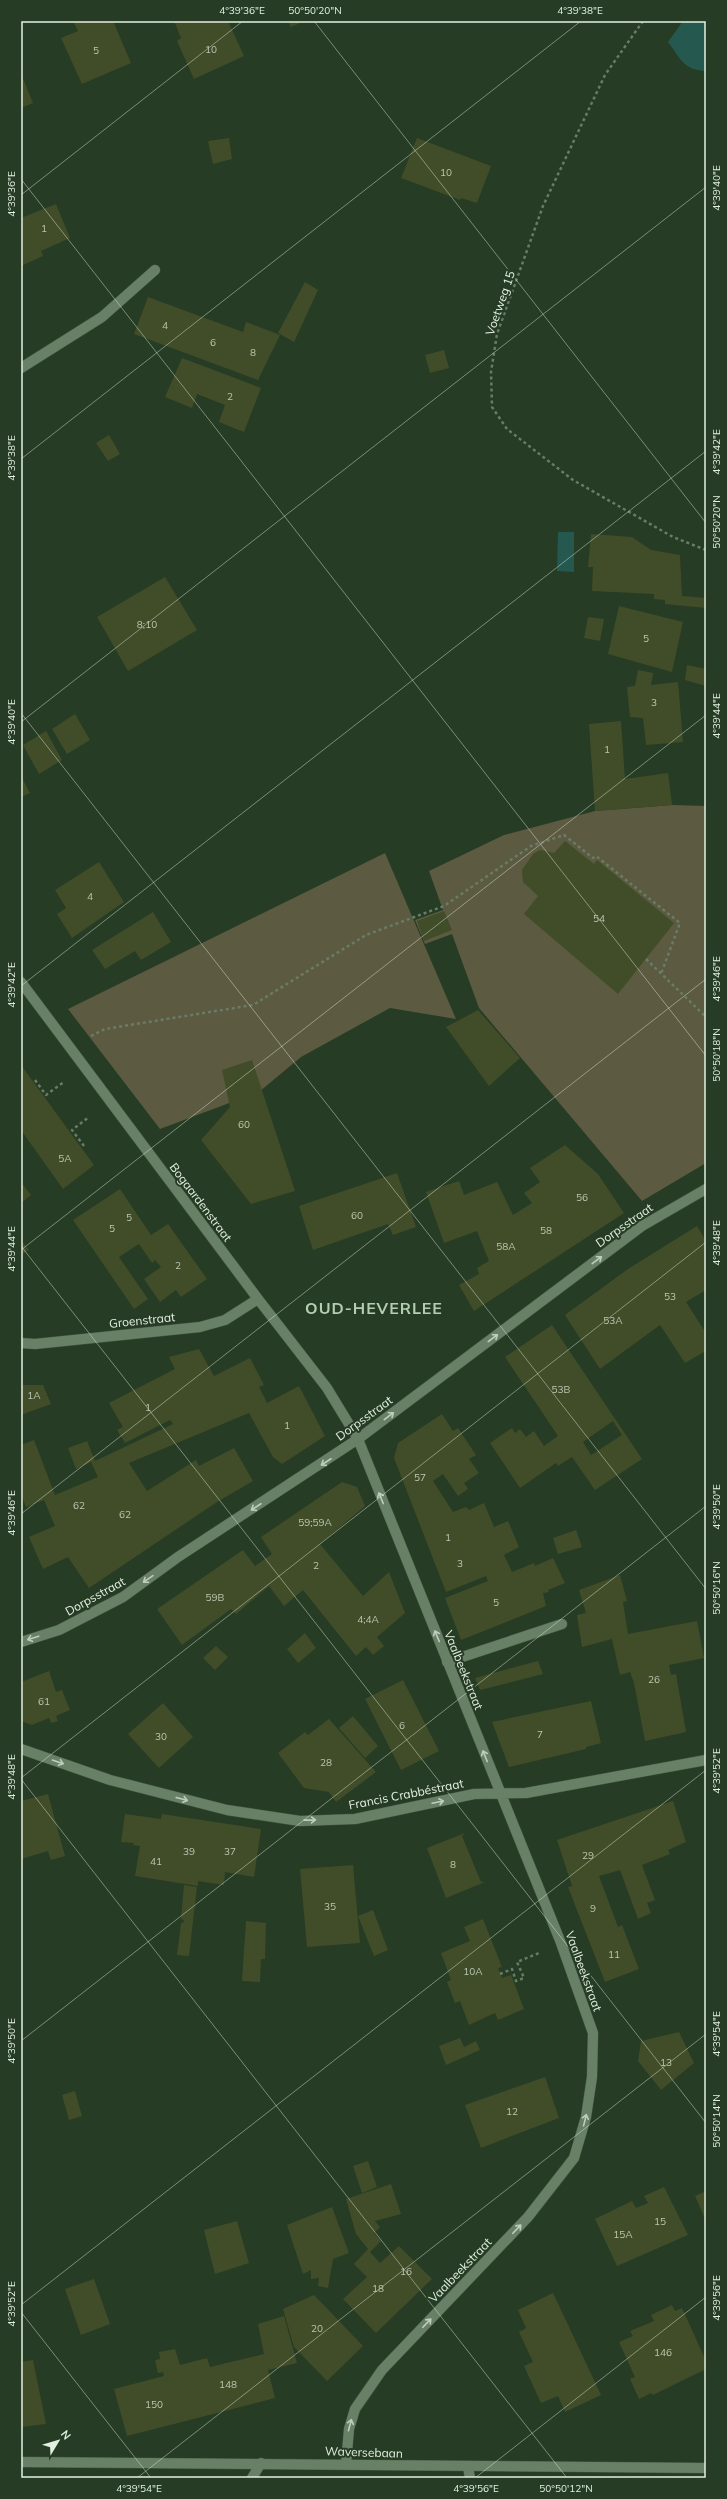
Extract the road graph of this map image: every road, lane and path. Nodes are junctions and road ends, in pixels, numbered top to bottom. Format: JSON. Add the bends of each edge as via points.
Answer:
{"nodes":[{"id":1,"x":643,"y":21,"type":"edge"},
{"id":2,"x":155,"y":270,"type":"dead end"},
{"id":3,"x":21,"y":368,"type":"edge"},
{"id":4,"x":706,"y":550,"type":"edge"},
{"id":5,"x":646,"y":959,"type":"dead end"},
{"id":6,"x":661,"y":974,"type":"junction"},
{"id":7,"x":21,"y":982,"type":"edge"},
{"id":8,"x":706,"y":1017,"type":"edge"},
{"id":9,"x":97,"y":1032,"type":"dead end"},
{"id":10,"x":35,"y":1080,"type":"dead end"},
{"id":11,"x":64,"y":1082,"type":"dead end"},
{"id":12,"x":89,"y":1117,"type":"dead end"},
{"id":13,"x":84,"y":1146,"type":"dead end"},
{"id":14,"x":706,"y":1189,"type":"edge"},
{"id":15,"x":258,"y":1298,"type":"junction"},
{"id":16,"x":21,"y":1343,"type":"edge"},
{"id":17,"x":358,"y":1439,"type":"junction"},
{"id":18,"x":562,"y":1624,"type":"dead end"},
{"id":19,"x":21,"y":1642,"type":"edge"},
{"id":20,"x":447,"y":1662,"type":"junction"},
{"id":21,"x":21,"y":1749,"type":"edge"},
{"id":22,"x":706,"y":1760,"type":"edge"},
{"id":23,"x":499,"y":1793,"type":"junction"},
{"id":24,"x":519,"y":1965,"type":"dead end"},
{"id":25,"x":500,"y":1974,"type":"dead end"},
{"id":26,"x":21,"y":2462,"type":"edge"},
{"id":27,"x":261,"y":2463,"type":"junction"},
{"id":28,"x":346,"y":2464,"type":"junction"},
{"id":29,"x":468,"y":2467,"type":"junction"},
{"id":30,"x":706,"y":2468,"type":"edge"},
{"id":31,"x":252,"y":2478,"type":"edge"},
{"id":32,"x":470,"y":2478,"type":"edge"}],
"edges":[{"from":1,"to":4,"type":"path","name":"Voetweg 15","via":[[605,75],[543,206],[497,334],[491,372],[492,406],[507,430],[573,480],[673,537]]},
{"from":2,"to":3,"type":"street","via":[[102,317]]},
{"from":5,"to":6,"type":"path"},
{"from":6,"to":8,"type":"path"},
{"from":6,"to":9,"type":"path","via":[[680,923],[596,856],[593,858],[564,835],[531,846],[444,906],[366,935],[253,1006]]},
{"from":7,"to":15,"type":"street","name":"Bogaardenstraat"},
{"from":10,"to":11,"type":"path","via":[[46,1095]]},
{"from":12,"to":13,"type":"path","via":[[72,1130]]},
{"from":17,"to":14,"type":"street","name":"Dorpsstraat","one_way":true,"via":[[642,1226]]},
{"from":15,"to":16,"type":"street","name":"Groenstraat","via":[[225,1320],[200,1327],[35,1344]]},
{"from":15,"to":17,"type":"street","name":"Bogaardenstraat","via":[[327,1388]]},
{"from":17,"to":19,"type":"street","name":"Dorpsstraat","one_way":true,"via":[[178,1557],[123,1597],[59,1630]]},
{"from":20,"to":17,"type":"street","name":"Vaalbeekstraat","one_way":true},
{"from":18,"to":20,"type":"street"},
{"from":23,"to":20,"type":"street","name":"Vaalbeekstraat","one_way":true},
{"from":21,"to":23,"type":"street","name":"Francis Crabbéstraat","one_way":true,"via":[[110,1780],[227,1810],[300,1821],[355,1819],[474,1794]]},
{"from":22,"to":23,"type":"street","name":"Francis Crabbéstraat","via":[[526,1793]]},
{"from":28,"to":23,"type":"street","name":"Vaalbeekstraat","one_way":true,"via":[[349,2429],[355,2409],[382,2370],[528,2217],[574,2158],[586,2117],[592,2077],[593,2033],[561,1943]]},
{"from":24,"to":25,"type":"path","via":[[524,1978],[516,1981],[512,1969]]},
{"from":26,"to":27,"type":"street","name":"Waversebaan"},
{"from":27,"to":28,"type":"street","name":"Waversebaan"},
{"from":27,"to":31,"type":"street"},
{"from":28,"to":29,"type":"street","name":"Waversebaan"},
{"from":29,"to":30,"type":"street","name":"Waversebaan"},
{"from":29,"to":32,"type":"street"}]}
